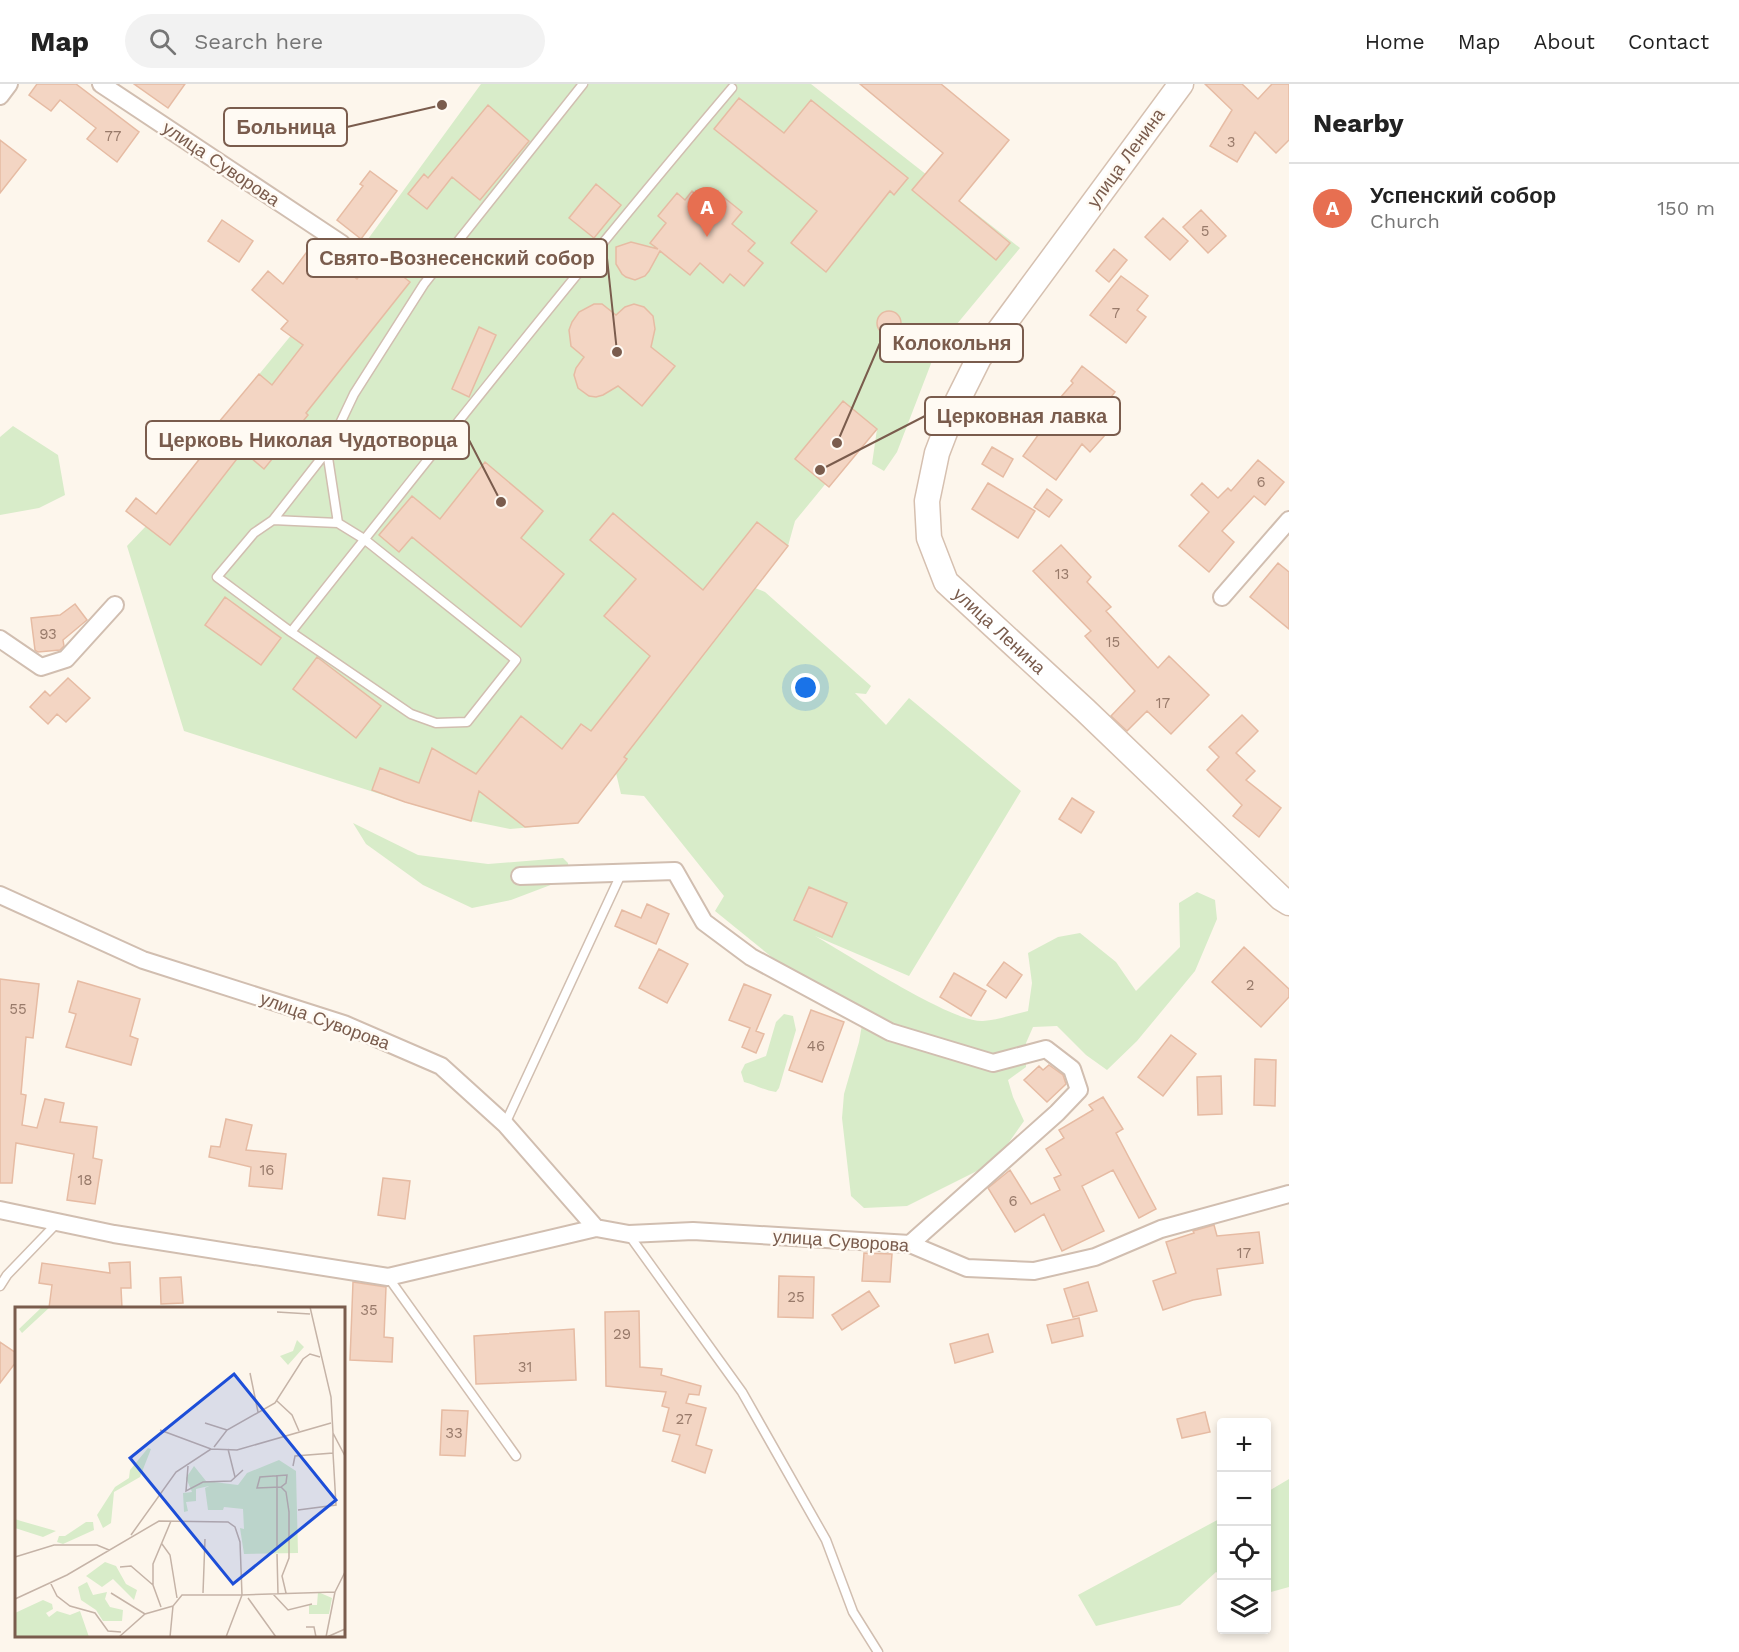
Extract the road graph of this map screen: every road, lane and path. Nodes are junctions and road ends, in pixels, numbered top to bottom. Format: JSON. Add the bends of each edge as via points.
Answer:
{"nodes":[{"id":1,"x":9,"y":84,"type":"edge"},
{"id":2,"x":101,"y":84,"type":"edge"},
{"id":3,"x":583,"y":84,"type":"edge"},
{"id":4,"x":1181,"y":84,"type":"edge"},
{"id":5,"x":732,"y":88,"type":"dead end"},
{"id":6,"x":0,"y":96,"type":"edge"},
{"id":7,"x":342,"y":244,"type":"dead end"},
{"id":8,"x":327,"y":451,"type":"junction"},
{"id":9,"x":273,"y":520,"type":"junction"},
{"id":10,"x":1289,"y":520,"type":"edge"},
{"id":11,"x":338,"y":523,"type":"junction"},
{"id":12,"x":364,"y":539,"type":"junction"},
{"id":13,"x":1222,"y":597,"type":"dead end"},
{"id":14,"x":116,"y":605,"type":"dead end"},
{"id":15,"x":291,"y":632,"type":"junction"},
{"id":16,"x":0,"y":639,"type":"edge"},
{"id":17,"x":622,"y":872,"type":"junction"},
{"id":18,"x":520,"y":876,"type":"dead end"},
{"id":19,"x":0,"y":895,"type":"edge"},
{"id":20,"x":1289,"y":903,"type":"edge"},
{"id":21,"x":505,"y":1124,"type":"junction"},
{"id":22,"x":1289,"y":1194,"type":"edge"},
{"id":23,"x":0,"y":1210,"type":"edge"},
{"id":24,"x":59,"y":1222,"type":"junction"},
{"id":25,"x":596,"y":1228,"type":"junction"},
{"id":26,"x":629,"y":1234,"type":"junction"},
{"id":27,"x":910,"y":1244,"type":"junction"},
{"id":28,"x":388,"y":1277,"type":"junction"},
{"id":29,"x":0,"y":1286,"type":"edge"},
{"id":30,"x":516,"y":1456,"type":"dead end"},
{"id":31,"x":878,"y":1652,"type":"edge"}],
"edges":[{"from":1,"to":6,"type":"street"},
{"from":2,"to":7,"type":"street","name":"улица Суворова"},
{"from":3,"to":8,"type":"lane","via":[[424,284],[354,394]]},
{"from":4,"to":20,"type":"main road","name":"улица Ленина","via":[[979,358],[937,453],[927,501],[929,538],[946,582]]},
{"from":5,"to":12,"type":"lane"},
{"from":8,"to":9,"type":"lane"},
{"from":8,"to":11,"type":"lane"},
{"from":9,"to":11,"type":"lane"},
{"from":9,"to":15,"type":"lane","via":[[254,533],[217,578]]},
{"from":10,"to":13,"type":"street"},
{"from":11,"to":12,"type":"lane"},
{"from":12,"to":15,"type":"lane"},
{"from":12,"to":15,"type":"lane","via":[[516,660],[467,722],[436,723],[411,714]]},
{"from":14,"to":16,"type":"street","via":[[66,659],[41,667]]},
{"from":17,"to":18,"type":"street"},
{"from":17,"to":21,"type":"lane"},
{"from":17,"to":27,"type":"street","via":[[675,871],[704,922],[741,950],[890,1032],[993,1063],[1046,1049],[1072,1069],[1079,1090],[1058,1113]]},
{"from":19,"to":21,"type":"street","name":"улица Суворова","via":[[142,960],[344,1024],[441,1066]]},
{"from":21,"to":25,"type":"street","name":"улица Суворова"},
{"from":22,"to":27,"type":"street","name":"улица Суворова","via":[[1161,1229],[1095,1257],[1034,1270],[967,1268]]},
{"from":23,"to":24,"type":"street","name":"улица Суворова"},
{"from":24,"to":28,"type":"street","name":"улица Суворова"},
{"from":24,"to":29,"type":"lane"},
{"from":25,"to":26,"type":"street","name":"улица Суворова"},
{"from":25,"to":28,"type":"street","name":"улица Суворова"},
{"from":26,"to":27,"type":"street","name":"улица Суворова","via":[[693,1231]]},
{"from":26,"to":31,"type":"lane","via":[[742,1392],[826,1540],[853,1612]]},
{"from":28,"to":30,"type":"lane"}]}
